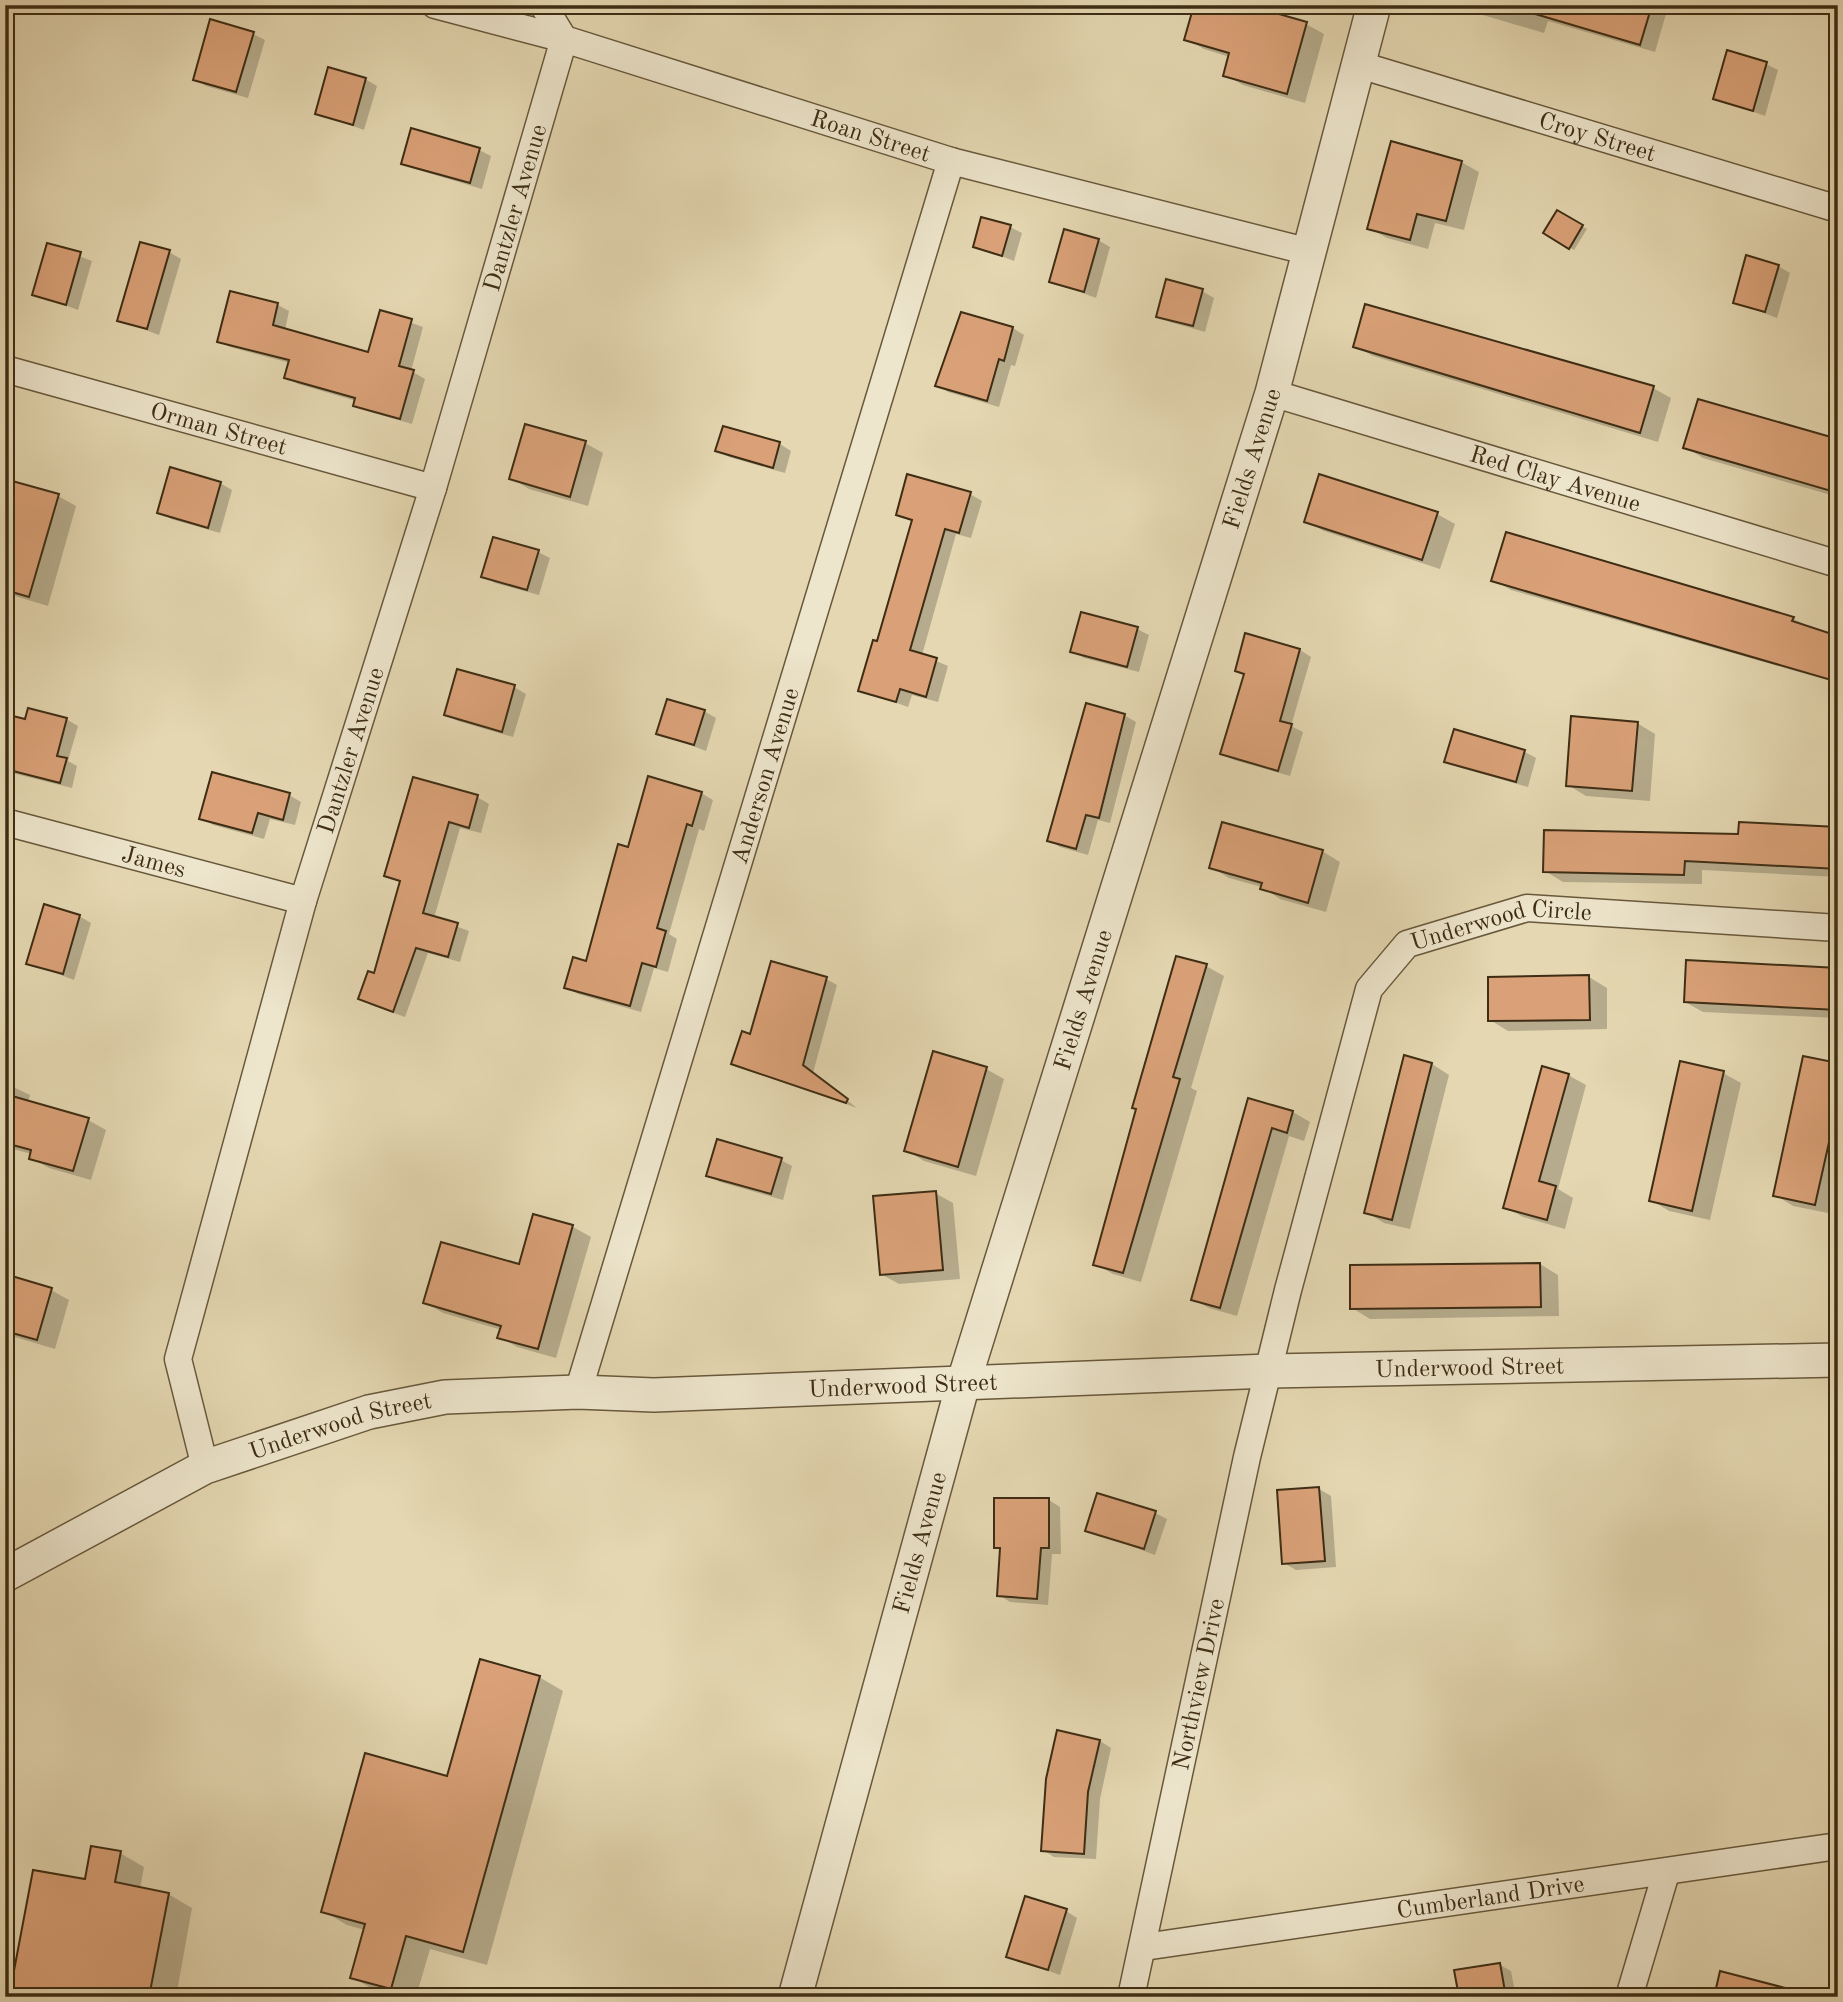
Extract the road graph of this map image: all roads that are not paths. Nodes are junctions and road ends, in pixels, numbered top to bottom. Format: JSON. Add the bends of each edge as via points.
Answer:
{"nodes":[{"id":1,"x":435,"y":5,"type":"edge"},
{"id":2,"x":543,"y":5,"type":"edge"},
{"id":3,"x":1374,"y":5,"type":"edge"},
{"id":4,"x":564,"y":39,"type":"junction"},
{"id":5,"x":1360,"y":65,"type":"junction"},
{"id":6,"x":951,"y":161,"type":"junction"},
{"id":7,"x":1838,"y":209,"type":"edge"},
{"id":8,"x":1310,"y":252,"type":"junction"},
{"id":9,"x":5,"y":369,"type":"edge"},
{"id":10,"x":1272,"y":393,"type":"junction"},
{"id":11,"x":433,"y":488,"type":"junction"},
{"id":12,"x":1838,"y":564,"type":"edge"},
{"id":13,"x":5,"y":822,"type":"edge"},
{"id":14,"x":303,"y":901,"type":"junction"},
{"id":15,"x":1838,"y":928,"type":"edge"},
{"id":16,"x":1838,"y":1360,"type":"edge"},
{"id":17,"x":1269,"y":1371,"type":"junction"},
{"id":18,"x":963,"y":1384,"type":"junction"},
{"id":19,"x":578,"y":1392,"type":"junction"},
{"id":20,"x":205,"y":1467,"type":"junction"},
{"id":21,"x":5,"y":1575,"type":"edge"},
{"id":22,"x":1838,"y":1846,"type":"edge"},
{"id":23,"x":1665,"y":1873,"type":"junction"},
{"id":24,"x":1144,"y":1947,"type":"junction"},
{"id":25,"x":795,"y":1997,"type":"edge"},
{"id":26,"x":1131,"y":1997,"type":"edge"},
{"id":27,"x":1629,"y":1997,"type":"edge"}],
"edges":[{"from":1,"to":4,"type":"street","name":"Roan Street"},
{"from":2,"to":4,"type":"street"},
{"from":3,"to":5,"type":"street","name":"Fields Avenue"},
{"from":4,"to":6,"type":"street","name":"Roan Street"},
{"from":4,"to":11,"type":"street","name":"Dantzler Avenue"},
{"from":5,"to":7,"type":"street","name":"Croy Street"},
{"from":5,"to":8,"type":"street","name":"Fields Avenue"},
{"from":6,"to":8,"type":"street","name":"Roan Street"},
{"from":6,"to":19,"type":"street","name":"Anderson Avenue"},
{"from":8,"to":10,"type":"street","name":"Fields Avenue"},
{"from":9,"to":11,"type":"street","name":"Orman Street"},
{"from":10,"to":12,"type":"street","name":"Red Clay Avenue"},
{"from":10,"to":18,"type":"street","name":"Fields Avenue"},
{"from":11,"to":14,"type":"street","name":"Dantzler Avenue"},
{"from":13,"to":14,"type":"street","name":"James"},
{"from":14,"to":20,"type":"street","name":"Dantzler Avenue","via":[[178,1359]]},
{"from":15,"to":17,"type":"street","name":"Underwood Circle","via":[[1527,908],[1407,944],[1369,989]]},
{"from":16,"to":17,"type":"street","name":"Underwood Street"},
{"from":17,"to":18,"type":"street","name":"Underwood Street"},
{"from":17,"to":24,"type":"street","name":"Northview Drive"},
{"from":18,"to":19,"type":"street","name":"Underwood Street","via":[[654,1395]]},
{"from":18,"to":25,"type":"street","name":"Fields Avenue"},
{"from":19,"to":20,"type":"street","name":"Underwood Street","via":[[432,1399],[369,1412]]},
{"from":20,"to":21,"type":"street","name":"Underwood Street"},
{"from":22,"to":23,"type":"street","name":"Cumberland Drive"},
{"from":23,"to":24,"type":"street","name":"Cumberland Drive"},
{"from":23,"to":27,"type":"street"},
{"from":24,"to":26,"type":"street","name":"Northview Drive"}]}
